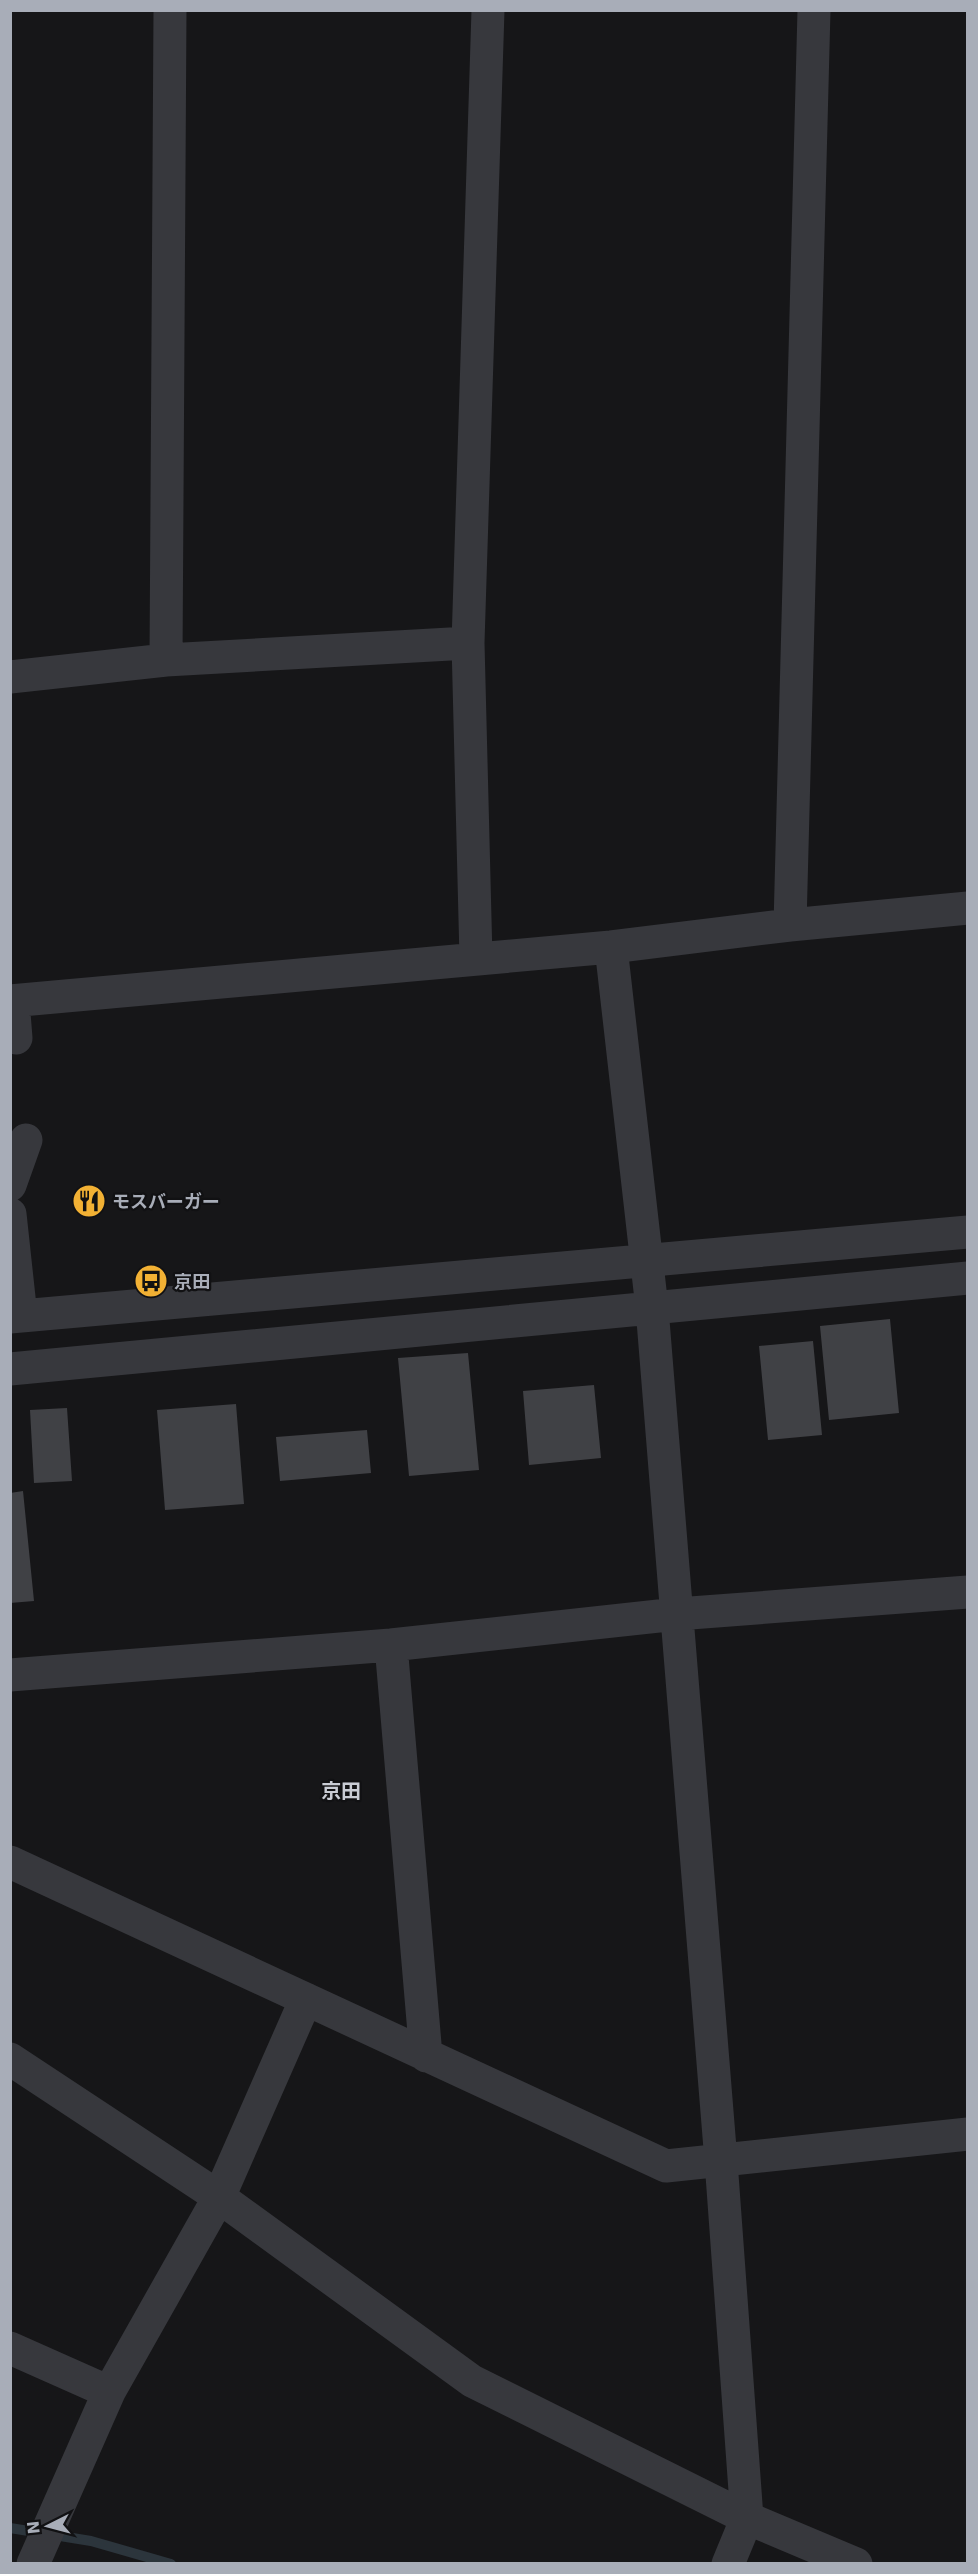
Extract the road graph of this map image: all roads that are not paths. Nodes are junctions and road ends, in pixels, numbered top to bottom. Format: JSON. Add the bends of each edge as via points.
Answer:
{"nodes":[{"id":1,"x":170,"y":10,"type":"edge"},
{"id":2,"x":488,"y":10,"type":"edge"},
{"id":3,"x":813,"y":10,"type":"edge"},
{"id":4,"x":468,"y":642,"type":"junction"},
{"id":5,"x":165,"y":660,"type":"junction"},
{"id":6,"x":10,"y":678,"type":"edge"},
{"id":7,"x":968,"y":908,"type":"edge"},
{"id":8,"x":790,"y":925,"type":"junction"},
{"id":9,"x":611,"y":947,"type":"junction"},
{"id":10,"x":476,"y":958,"type":"junction"},
{"id":11,"x":12,"y":1001,"type":"edge"},
{"id":12,"x":16,"y":1038,"type":"dead end"},
{"id":13,"x":26,"y":1140,"type":"dead end"},
{"id":14,"x":10,"y":1185,"type":"edge"},
{"id":15,"x":10,"y":1214,"type":"edge"},
{"id":16,"x":968,"y":1232,"type":"edge"},
{"id":17,"x":647,"y":1259,"type":"junction"},
{"id":18,"x":968,"y":1278,"type":"edge"},
{"id":19,"x":652,"y":1308,"type":"junction"},
{"id":20,"x":16,"y":1317,"type":"edge"},
{"id":21,"x":10,"y":1369,"type":"edge"},
{"id":22,"x":968,"y":1592,"type":"edge"},
{"id":23,"x":677,"y":1614,"type":"junction"},
{"id":24,"x":391,"y":1645,"type":"junction"},
{"id":25,"x":10,"y":1675,"type":"edge"},
{"id":26,"x":10,"y":1862,"type":"edge"},
{"id":27,"x":306,"y":1999,"type":"junction"},
{"id":28,"x":426,"y":2056,"type":"junction"},
{"id":29,"x":10,"y":2059,"type":"edge"},
{"id":30,"x":968,"y":2134,"type":"edge"},
{"id":31,"x":721,"y":2161,"type":"junction"},
{"id":32,"x":219,"y":2197,"type":"junction"},
{"id":33,"x":10,"y":2348,"type":"edge"},
{"id":34,"x":109,"y":2392,"type":"junction"},
{"id":35,"x":747,"y":2518,"type":"junction"},
{"id":36,"x":33,"y":2564,"type":"edge"},
{"id":37,"x":728,"y":2564,"type":"edge"},
{"id":38,"x":856,"y":2564,"type":"edge"}],
"edges":[{"from":1,"to":5,"type":"street"},
{"from":2,"to":4,"type":"street"},
{"from":3,"to":8,"type":"street"},
{"from":4,"to":5,"type":"street"},
{"from":4,"to":10,"type":"street"},
{"from":5,"to":6,"type":"street"},
{"from":7,"to":8,"type":"street"},
{"from":8,"to":9,"type":"street"},
{"from":9,"to":10,"type":"street"},
{"from":9,"to":17,"type":"street"},
{"from":10,"to":11,"type":"street"},
{"from":11,"to":12,"type":"street"},
{"from":13,"to":14,"type":"street"},
{"from":15,"to":20,"type":"street"},
{"from":16,"to":17,"type":"street"},
{"from":17,"to":19,"type":"street"},
{"from":17,"to":20,"type":"street"},
{"from":18,"to":19,"type":"street"},
{"from":19,"to":21,"type":"street"},
{"from":19,"to":23,"type":"street"},
{"from":22,"to":23,"type":"street"},
{"from":23,"to":24,"type":"street"},
{"from":23,"to":31,"type":"street"},
{"from":24,"to":25,"type":"street"},
{"from":24,"to":28,"type":"street"},
{"from":26,"to":27,"type":"street"},
{"from":27,"to":28,"type":"street"},
{"from":27,"to":32,"type":"street"},
{"from":28,"to":31,"type":"street","via":[[666,2166]]},
{"from":29,"to":32,"type":"street"},
{"from":30,"to":31,"type":"street"},
{"from":31,"to":35,"type":"street"},
{"from":32,"to":34,"type":"street"},
{"from":32,"to":35,"type":"street","via":[[472,2381]]},
{"from":33,"to":34,"type":"street"},
{"from":34,"to":36,"type":"street"},
{"from":35,"to":37,"type":"street"},
{"from":35,"to":38,"type":"street"}]}
